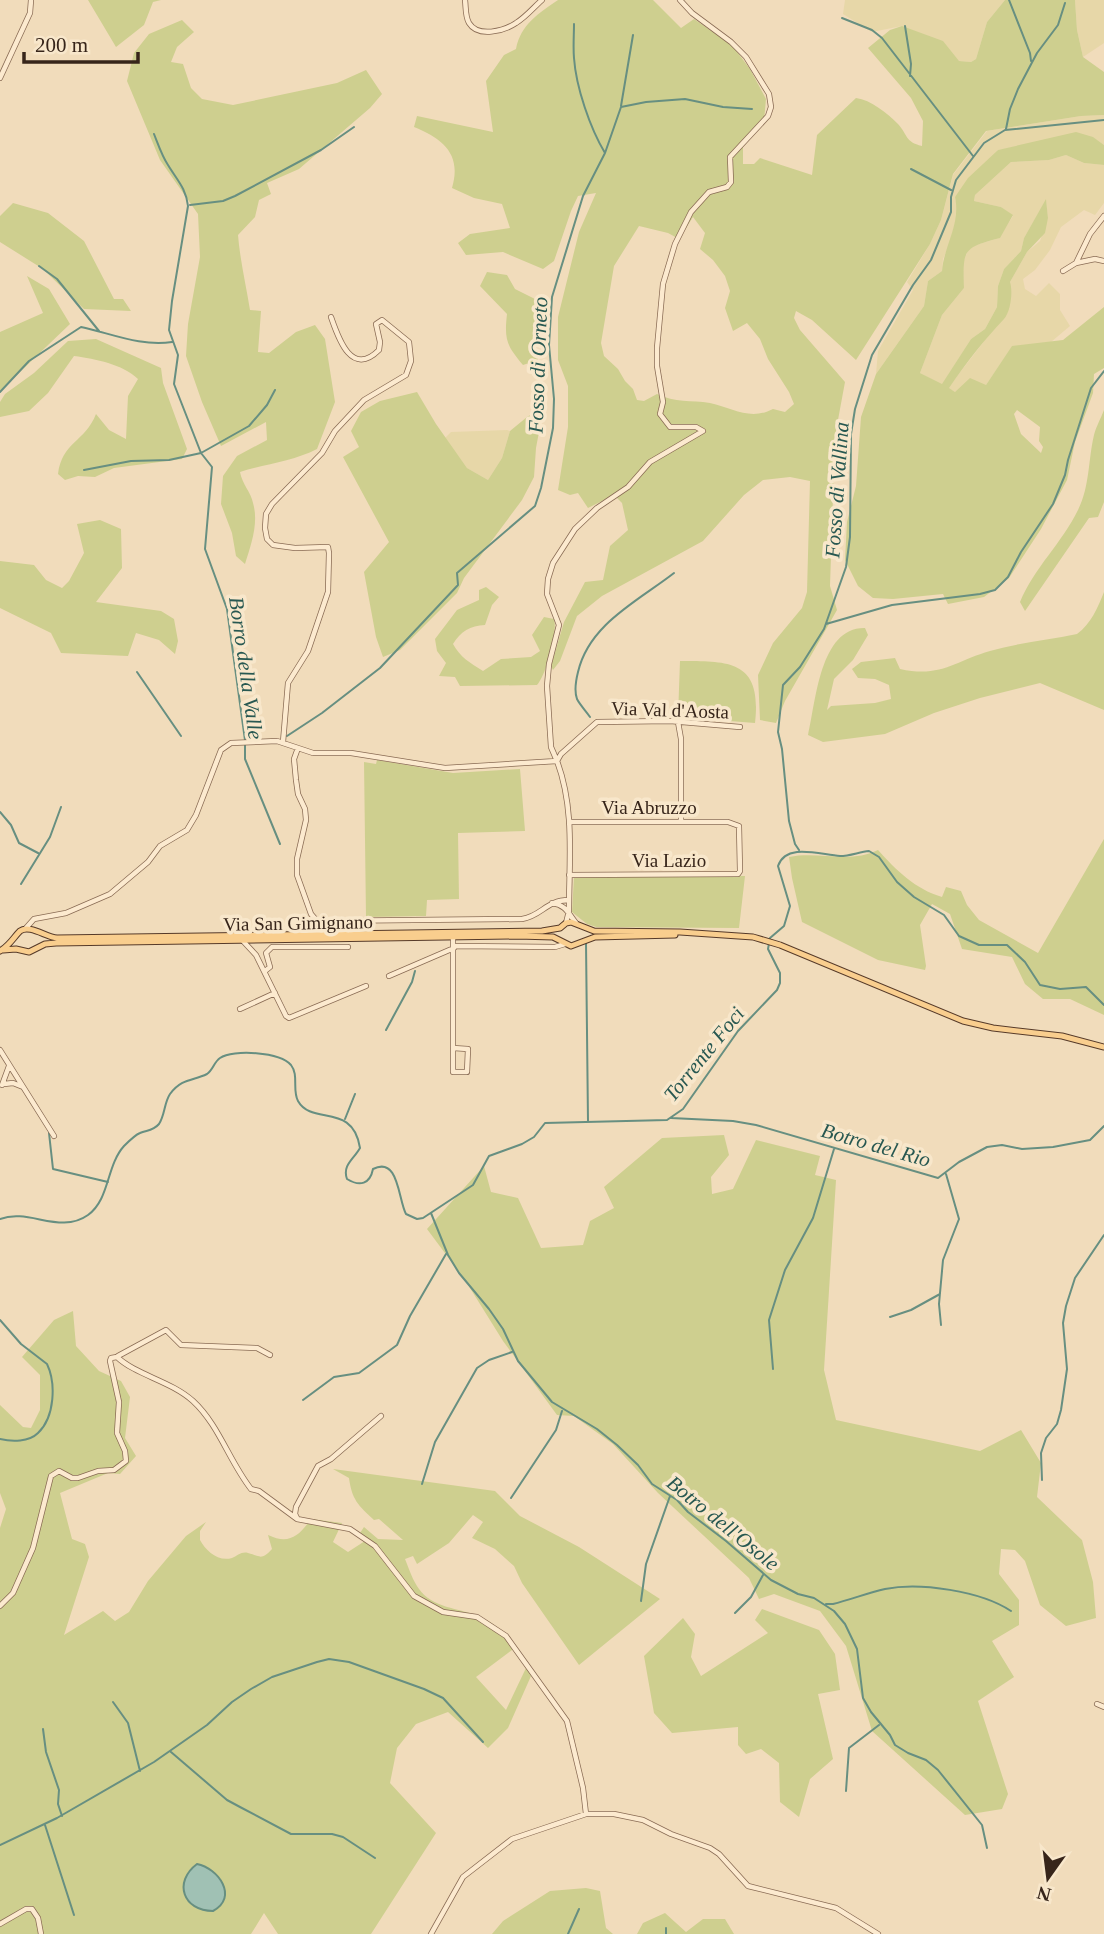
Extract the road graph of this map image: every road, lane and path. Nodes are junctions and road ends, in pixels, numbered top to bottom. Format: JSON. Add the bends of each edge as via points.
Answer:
{"nodes":[{"id":1,"x":31,"y":0,"type":"edge"},
{"id":2,"x":465,"y":0,"type":"edge"},
{"id":3,"x":542,"y":0,"type":"edge"},
{"id":4,"x":680,"y":0,"type":"edge"},
{"id":5,"x":0,"y":78,"type":"edge"},
{"id":6,"x":1104,"y":216,"type":"edge"},
{"id":7,"x":1104,"y":261,"type":"edge"},
{"id":8,"x":1076,"y":263,"type":"junction"},
{"id":9,"x":1063,"y":271,"type":"dead end"},
{"id":10,"x":331,"y":317,"type":"dead end"},
{"id":11,"x":678,"y":722,"type":"junction"},
{"id":12,"x":740,"y":727,"type":"dead end"},
{"id":13,"x":283,"y":742,"type":"junction"},
{"id":14,"x":298,"y":748,"type":"junction"},
{"id":15,"x":557,"y":761,"type":"junction"},
{"id":16,"x":681,"y":821,"type":"junction"},
{"id":17,"x":570,"y":822,"type":"junction"},
{"id":18,"x":740,"y":843,"type":"joint"},
{"id":19,"x":569,"y":875,"type":"junction"},
{"id":20,"x":569,"y":891,"type":"junction"},
{"id":21,"x":569,"y":901,"type":"junction"},
{"id":22,"x":560,"y":902,"type":"junction"},
{"id":23,"x":569,"y":911,"type":"junction"},
{"id":24,"x":38,"y":919,"type":"junction"},
{"id":25,"x":566,"y":923,"type":"junction"},
{"id":26,"x":579,"y":925,"type":"junction"},
{"id":27,"x":26,"y":928,"type":"junction"},
{"id":28,"x":560,"y":928,"type":"junction"},
{"id":29,"x":36,"y":931,"type":"junction"},
{"id":30,"x":717,"y":934,"type":"junction"},
{"id":31,"x":16,"y":937,"type":"junction"},
{"id":32,"x":453,"y":937,"type":"junction"},
{"id":33,"x":262,"y":939,"type":"junction"},
{"id":34,"x":242,"y":940,"type":"junction"},
{"id":35,"x":581,"y":941,"type":"junction"},
{"id":36,"x":563,"y":942,"type":"junction"},
{"id":37,"x":348,"y":947,"type":"dead end"},
{"id":38,"x":454,"y":947,"type":"junction"},
{"id":39,"x":37,"y":948,"type":"junction"},
{"id":40,"x":21,"y":950,"type":"junction"},
{"id":41,"x":0,"y":951,"type":"edge"},
{"id":42,"x":256,"y":954,"type":"junction"},
{"id":43,"x":265,"y":971,"type":"junction"},
{"id":44,"x":388,"y":976,"type":"dead end"},
{"id":45,"x":366,"y":986,"type":"dead end"},
{"id":46,"x":275,"y":993,"type":"junction"},
{"id":47,"x":240,"y":1009,"type":"dead end"},
{"id":48,"x":1104,"y":1047,"type":"edge"},
{"id":49,"x":453,"y":1048,"type":"junction"},
{"id":50,"x":0,"y":1050,"type":"edge"},
{"id":51,"x":9,"y":1064,"type":"junction"},
{"id":52,"x":16,"y":1076,"type":"junction"},
{"id":53,"x":1,"y":1086,"type":"edge"},
{"id":54,"x":23,"y":1087,"type":"junction"},
{"id":55,"x":54,"y":1136,"type":"dead end"},
{"id":56,"x":270,"y":1355,"type":"dead end"},
{"id":57,"x":117,"y":1357,"type":"junction"},
{"id":58,"x":381,"y":1416,"type":"dead end"},
{"id":59,"x":297,"y":1519,"type":"junction"},
{"id":60,"x":0,"y":1606,"type":"edge"},
{"id":61,"x":1097,"y":1704,"type":"dead end"},
{"id":62,"x":1104,"y":1707,"type":"edge"},
{"id":63,"x":586,"y":1814,"type":"junction"},
{"id":64,"x":0,"y":1924,"type":"edge"},
{"id":65,"x":41,"y":1934,"type":"edge"},
{"id":66,"x":431,"y":1934,"type":"edge"},
{"id":67,"x":878,"y":1934,"type":"edge"}],
"edges":[{"from":1,"to":5,"type":"street","via":[[30,13]]},
{"from":2,"to":3,"type":"street","via":[[468,21],[483,32],[516,23]]},
{"from":4,"to":15,"type":"street","via":[[746,57],[771,101],[768,116],[730,157],[731,182],[709,192],[697,205],[676,244],[663,284],[657,357],[663,402],[660,414],[666,425],[701,428],[702,433],[650,462],[628,487],[580,523],[562,546],[548,579],[547,594],[558,625],[547,674],[551,745]]},
{"from":6,"to":8,"type":"street"},
{"from":7,"to":8,"type":"street"},
{"from":8,"to":9,"type":"street"},
{"from":10,"to":13,"type":"street","via":[[344,351],[351,356],[370,357],[379,350],[376,324],[382,320],[409,342],[411,361],[402,378],[364,400],[341,424],[323,453],[287,487],[267,514],[267,539],[273,545],[328,547],[330,553],[328,592],[308,651],[288,683]]},
{"from":11,"to":12,"type":"street","name":"Via Val d'Aosta"},
{"from":11,"to":15,"type":"street","name":"Via Val d'Aosta","via":[[597,722]]},
{"from":11,"to":16,"type":"street"},
{"from":13,"to":14,"type":"street"},
{"from":13,"to":24,"type":"street","via":[[222,748],[197,816],[187,830],[160,845],[148,862],[110,894],[66,913]]},
{"from":14,"to":15,"type":"street","via":[[445,768]]},
{"from":14,"to":22,"type":"street","via":[[296,780],[306,824],[296,870],[316,920],[522,919]]},
{"from":15,"to":17,"type":"street"},
{"from":16,"to":17,"type":"street","name":"Via Abruzzo"},
{"from":16,"to":18,"type":"street","name":"Via Abruzzo","via":[[739,826]]},
{"from":17,"to":19,"type":"street"},
{"from":18,"to":19,"type":"street","name":"Via Lazio","via":[[737,874]]},
{"from":19,"to":20,"type":"street"},
{"from":20,"to":21,"type":"street"},
{"from":20,"to":22,"type":"street"},
{"from":21,"to":22,"type":"street"},
{"from":21,"to":23,"type":"street"},
{"from":22,"to":23,"type":"street"},
{"from":23,"to":25,"type":"street"},
{"from":23,"to":26,"type":"street"},
{"from":24,"to":27,"type":"street"},
{"from":24,"to":29,"type":"street"},
{"from":25,"to":26,"type":"main road"},
{"from":25,"to":28,"type":"main road"},
{"from":26,"to":30,"type":"main road","via":[[597,931]]},
{"from":26,"to":35,"type":"main road"},
{"from":27,"to":29,"type":"main road"},
{"from":27,"to":31,"type":"main road"},
{"from":28,"to":29,"type":"main road","name":"Via San Gimignano","via":[[538,932],[57,938]]},
{"from":28,"to":36,"type":"main road"},
{"from":29,"to":39,"type":"main road"},
{"from":30,"to":35,"type":"main road","name":"Via San Gimignano"},
{"from":30,"to":48,"type":"main road","via":[[777,944],[963,1021]]},
{"from":31,"to":40,"type":"main road"},
{"from":31,"to":41,"type":"main road"},
{"from":32,"to":33,"type":"main road","name":"Via San Gimignano"},
{"from":32,"to":36,"type":"main road","name":"Via San Gimignano","via":[[542,936]]},
{"from":32,"to":38,"type":"street"},
{"from":33,"to":34,"type":"main road","name":"Via San Gimignano"},
{"from":33,"to":42,"type":"street"},
{"from":34,"to":39,"type":"main road","name":"Via San Gimignano","via":[[49,943]]},
{"from":34,"to":42,"type":"street"},
{"from":35,"to":36,"type":"main road","name":"Via San Gimignano","via":[[574,946]]},
{"from":36,"to":38,"type":"street","via":[[555,947]]},
{"from":37,"to":43,"type":"street","via":[[272,947],[266,953],[270,967]]},
{"from":38,"to":44,"type":"street"},
{"from":38,"to":49,"type":"street"},
{"from":39,"to":40,"type":"main road"},
{"from":40,"to":41,"type":"main road"},
{"from":42,"to":43,"type":"street"},
{"from":43,"to":46,"type":"street"},
{"from":45,"to":46,"type":"street","via":[[291,1018]]},
{"from":46,"to":47,"type":"street"},
{"from":49,"to":49,"type":"street","via":[[453,1072],[467,1072],[468,1049]]},
{"from":50,"to":51,"type":"street"},
{"from":51,"to":52,"type":"street"},
{"from":51,"to":53,"type":"street"},
{"from":52,"to":53,"type":"street"},
{"from":52,"to":54,"type":"street"},
{"from":53,"to":54,"type":"street","via":[[13,1083]]},
{"from":54,"to":55,"type":"street"},
{"from":56,"to":57,"type":"street","via":[[257,1348],[181,1345],[166,1330]]},
{"from":57,"to":59,"type":"street","via":[[194,1402],[210,1420],[251,1489]]},
{"from":57,"to":60,"type":"street","via":[[110,1361],[118,1402],[117,1433],[126,1461],[114,1469],[78,1478],[59,1471],[51,1476],[33,1548],[13,1593]]},
{"from":58,"to":59,"type":"street","via":[[318,1466],[296,1507]]},
{"from":59,"to":63,"type":"street","via":[[351,1529],[375,1546],[414,1596],[443,1612],[477,1617],[506,1636],[567,1721]]},
{"from":61,"to":62,"type":"street"},
{"from":63,"to":66,"type":"street","via":[[512,1839],[477,1865],[454,1890]]},
{"from":63,"to":67,"type":"street","via":[[643,1820],[710,1848],[748,1886],[836,1908]]},
{"from":64,"to":65,"type":"street","via":[[32,1909]]}]}
